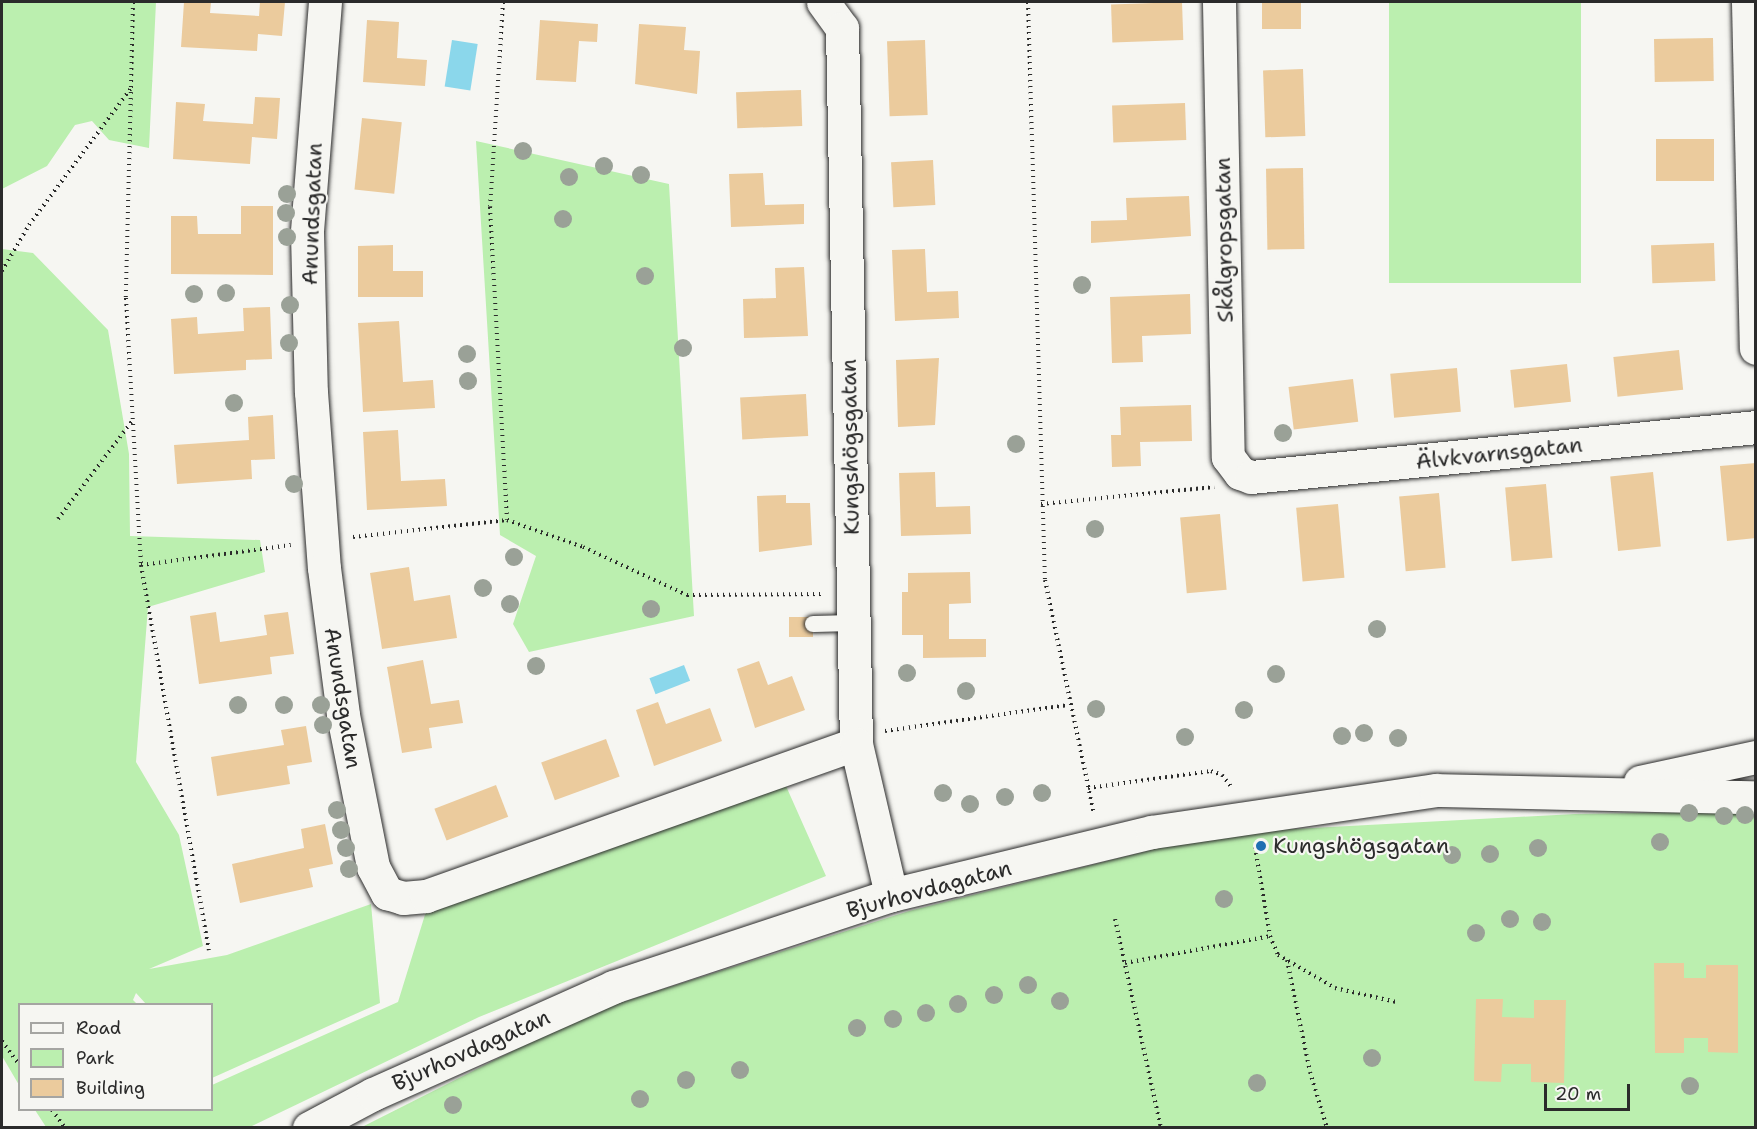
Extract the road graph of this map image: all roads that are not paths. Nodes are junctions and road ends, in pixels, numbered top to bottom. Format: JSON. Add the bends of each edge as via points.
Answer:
{"nodes":[{"id":1,"x":325,"y":2,"type":"edge"},
{"id":2,"x":823,"y":2,"type":"edge"},
{"id":3,"x":1219,"y":2,"type":"edge"},
{"id":4,"x":1748,"y":2,"type":"edge"},
{"id":5,"x":1755,"y":348,"type":"edge"},
{"id":6,"x":1755,"y":427,"type":"edge"},
{"id":7,"x":1241,"y":473,"type":"joint"},
{"id":8,"x":853,"y":608,"type":"junction"},
{"id":9,"x":813,"y":624,"type":"dead end"},
{"id":10,"x":856,"y":744,"type":"junction"},
{"id":11,"x":1755,"y":757,"type":"edge"},
{"id":12,"x":1585,"y":793,"type":"junction"},
{"id":13,"x":1755,"y":797,"type":"edge"},
{"id":14,"x":891,"y":895,"type":"junction"},
{"id":15,"x":309,"y":1128,"type":"edge"}],
"edges":[{"from":1,"to":10,"type":"street","name":"Anundsgatan","via":[[307,233],[322,541],[343,715],[373,867],[387,893],[403,898],[426,896]]},
{"from":2,"to":8,"type":"street","name":"Kungshögsgatan","via":[[842,28]]},
{"from":3,"to":7,"type":"street","name":"Skålgropsgatan","via":[[1228,457]]},
{"from":4,"to":5,"type":"street"},
{"from":6,"to":7,"type":"street","name":"Älvkvarnsgatan","via":[[1263,476]]},
{"from":8,"to":9,"type":"lane"},
{"from":8,"to":10,"type":"street","name":"Kungshögsgatan"},
{"from":10,"to":14,"type":"street","name":"Kungshögsgatan"},
{"from":11,"to":12,"type":"street","name":"Bjurhovdagatan"},
{"from":12,"to":13,"type":"street","name":"Bjurhovdagatan"},
{"from":12,"to":14,"type":"street","name":"Bjurhovdagatan","via":[[1436,790],[1164,830]]},
{"from":14,"to":15,"type":"street","name":"Bjurhovdagatan","via":[[613,987],[373,1094]]}]}
